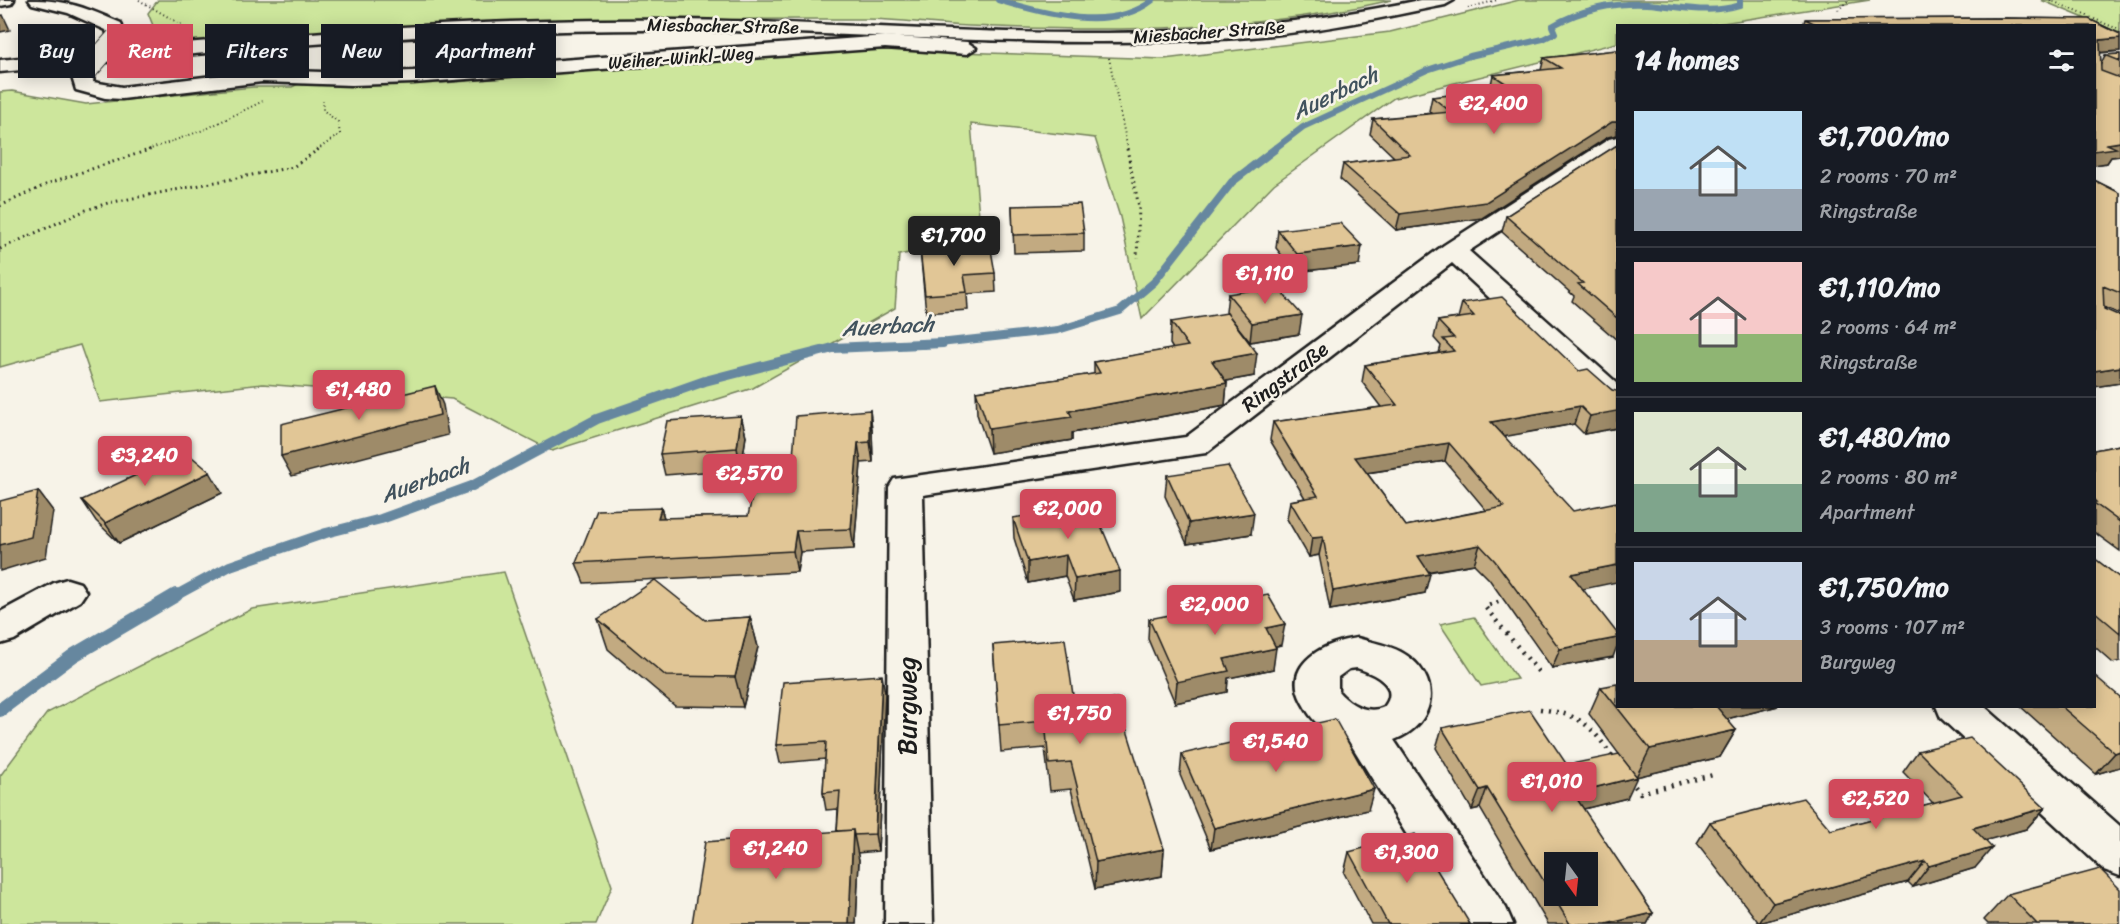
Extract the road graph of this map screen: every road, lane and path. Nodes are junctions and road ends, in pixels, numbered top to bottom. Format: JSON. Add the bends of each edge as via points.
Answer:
{"nodes":[{"id":1,"x":5,"y":0,"type":"edge"},
{"id":2,"x":38,"y":0,"type":"edge"},
{"id":3,"x":1444,"y":0,"type":"edge"},
{"id":4,"x":1849,"y":0,"type":"edge"},
{"id":5,"x":2050,"y":0,"type":"edge"},
{"id":6,"x":0,"y":1,"type":"edge"},
{"id":7,"x":1838,"y":10,"type":"dead end"},
{"id":8,"x":2120,"y":30,"type":"edge"},
{"id":9,"x":967,"y":48,"type":"dead end"},
{"id":10,"x":1107,"y":51,"type":"dead end"},
{"id":11,"x":0,"y":66,"type":"edge"},
{"id":12,"x":309,"y":76,"type":"edge"},
{"id":13,"x":258,"y":78,"type":"edge"},
{"id":14,"x":282,"y":78,"type":"edge"},
{"id":15,"x":352,"y":79,"type":"junction"},
{"id":16,"x":1616,"y":145,"type":"edge"},
{"id":17,"x":0,"y":206,"type":"edge"},
{"id":18,"x":0,"y":249,"type":"edge"},
{"id":19,"x":1453,"y":250,"type":"junction"},
{"id":20,"x":1137,"y":258,"type":"dead end"},
{"id":21,"x":1616,"y":398,"type":"edge"},
{"id":22,"x":906,"y":487,"type":"joint"},
{"id":23,"x":67,"y":592,"type":"dead end"},
{"id":24,"x":1509,"y":599,"type":"edge"},
{"id":25,"x":0,"y":630,"type":"edge"},
{"id":26,"x":1541,"y":675,"type":"dead end"},
{"id":27,"x":1958,"y":708,"type":"edge"},
{"id":28,"x":1540,"y":709,"type":"dead end"},
{"id":29,"x":1360,"y":725,"type":"dead end"},
{"id":30,"x":1618,"y":764,"type":"edge"},
{"id":31,"x":1626,"y":774,"type":"edge"},
{"id":32,"x":1713,"y":775,"type":"dead end"},
{"id":33,"x":2120,"y":855,"type":"edge"},
{"id":34,"x":909,"y":924,"type":"edge"},
{"id":35,"x":1489,"y":924,"type":"edge"}],
"edges":[{"from":1,"to":6,"type":"street"},
{"from":2,"to":13,"type":"street","name":"Weiher-Winkl-Weg","bridge":true,"via":[[74,9],[115,27],[116,38],[82,77],[83,86],[122,93]]},
{"from":3,"to":11,"type":"street","name":"Miesbacher Straße","via":[[1324,23],[1166,37],[1065,39],[782,27],[578,25],[362,34]]},
{"from":4,"to":7,"type":"path"},
{"from":5,"to":8,"type":"path"},
{"from":9,"to":15,"type":"street","name":"Weiher-Winkl-Weg","via":[[885,42]]},
{"from":10,"to":20,"type":"path","via":[[1139,207]]},
{"from":12,"to":15,"type":"street","name":"Weiher-Winkl-Weg"},
{"from":14,"to":17,"type":"path","via":[[264,100],[236,115],[132,156],[39,185]]},
{"from":15,"to":18,"type":"path","via":[[330,91],[322,102],[323,110],[338,122],[340,134],[293,167],[108,203]]},
{"from":16,"to":19,"type":"street","name":"Ringstraße"},
{"from":19,"to":21,"type":"street"},
{"from":19,"to":22,"type":"street","name":"Ringstraße","via":[[1195,446]]},
{"from":22,"to":34,"type":"street","name":"Burgweg"},
{"from":23,"to":25,"type":"street"},
{"from":24,"to":26,"type":"path","via":[[1485,607]]},
{"from":27,"to":33,"type":"street"},
{"from":28,"to":30,"type":"path","via":[[1561,712],[1590,726]]},
{"from":29,"to":35,"type":"street"},
{"from":31,"to":32,"type":"path","via":[[1640,793]]}]}
